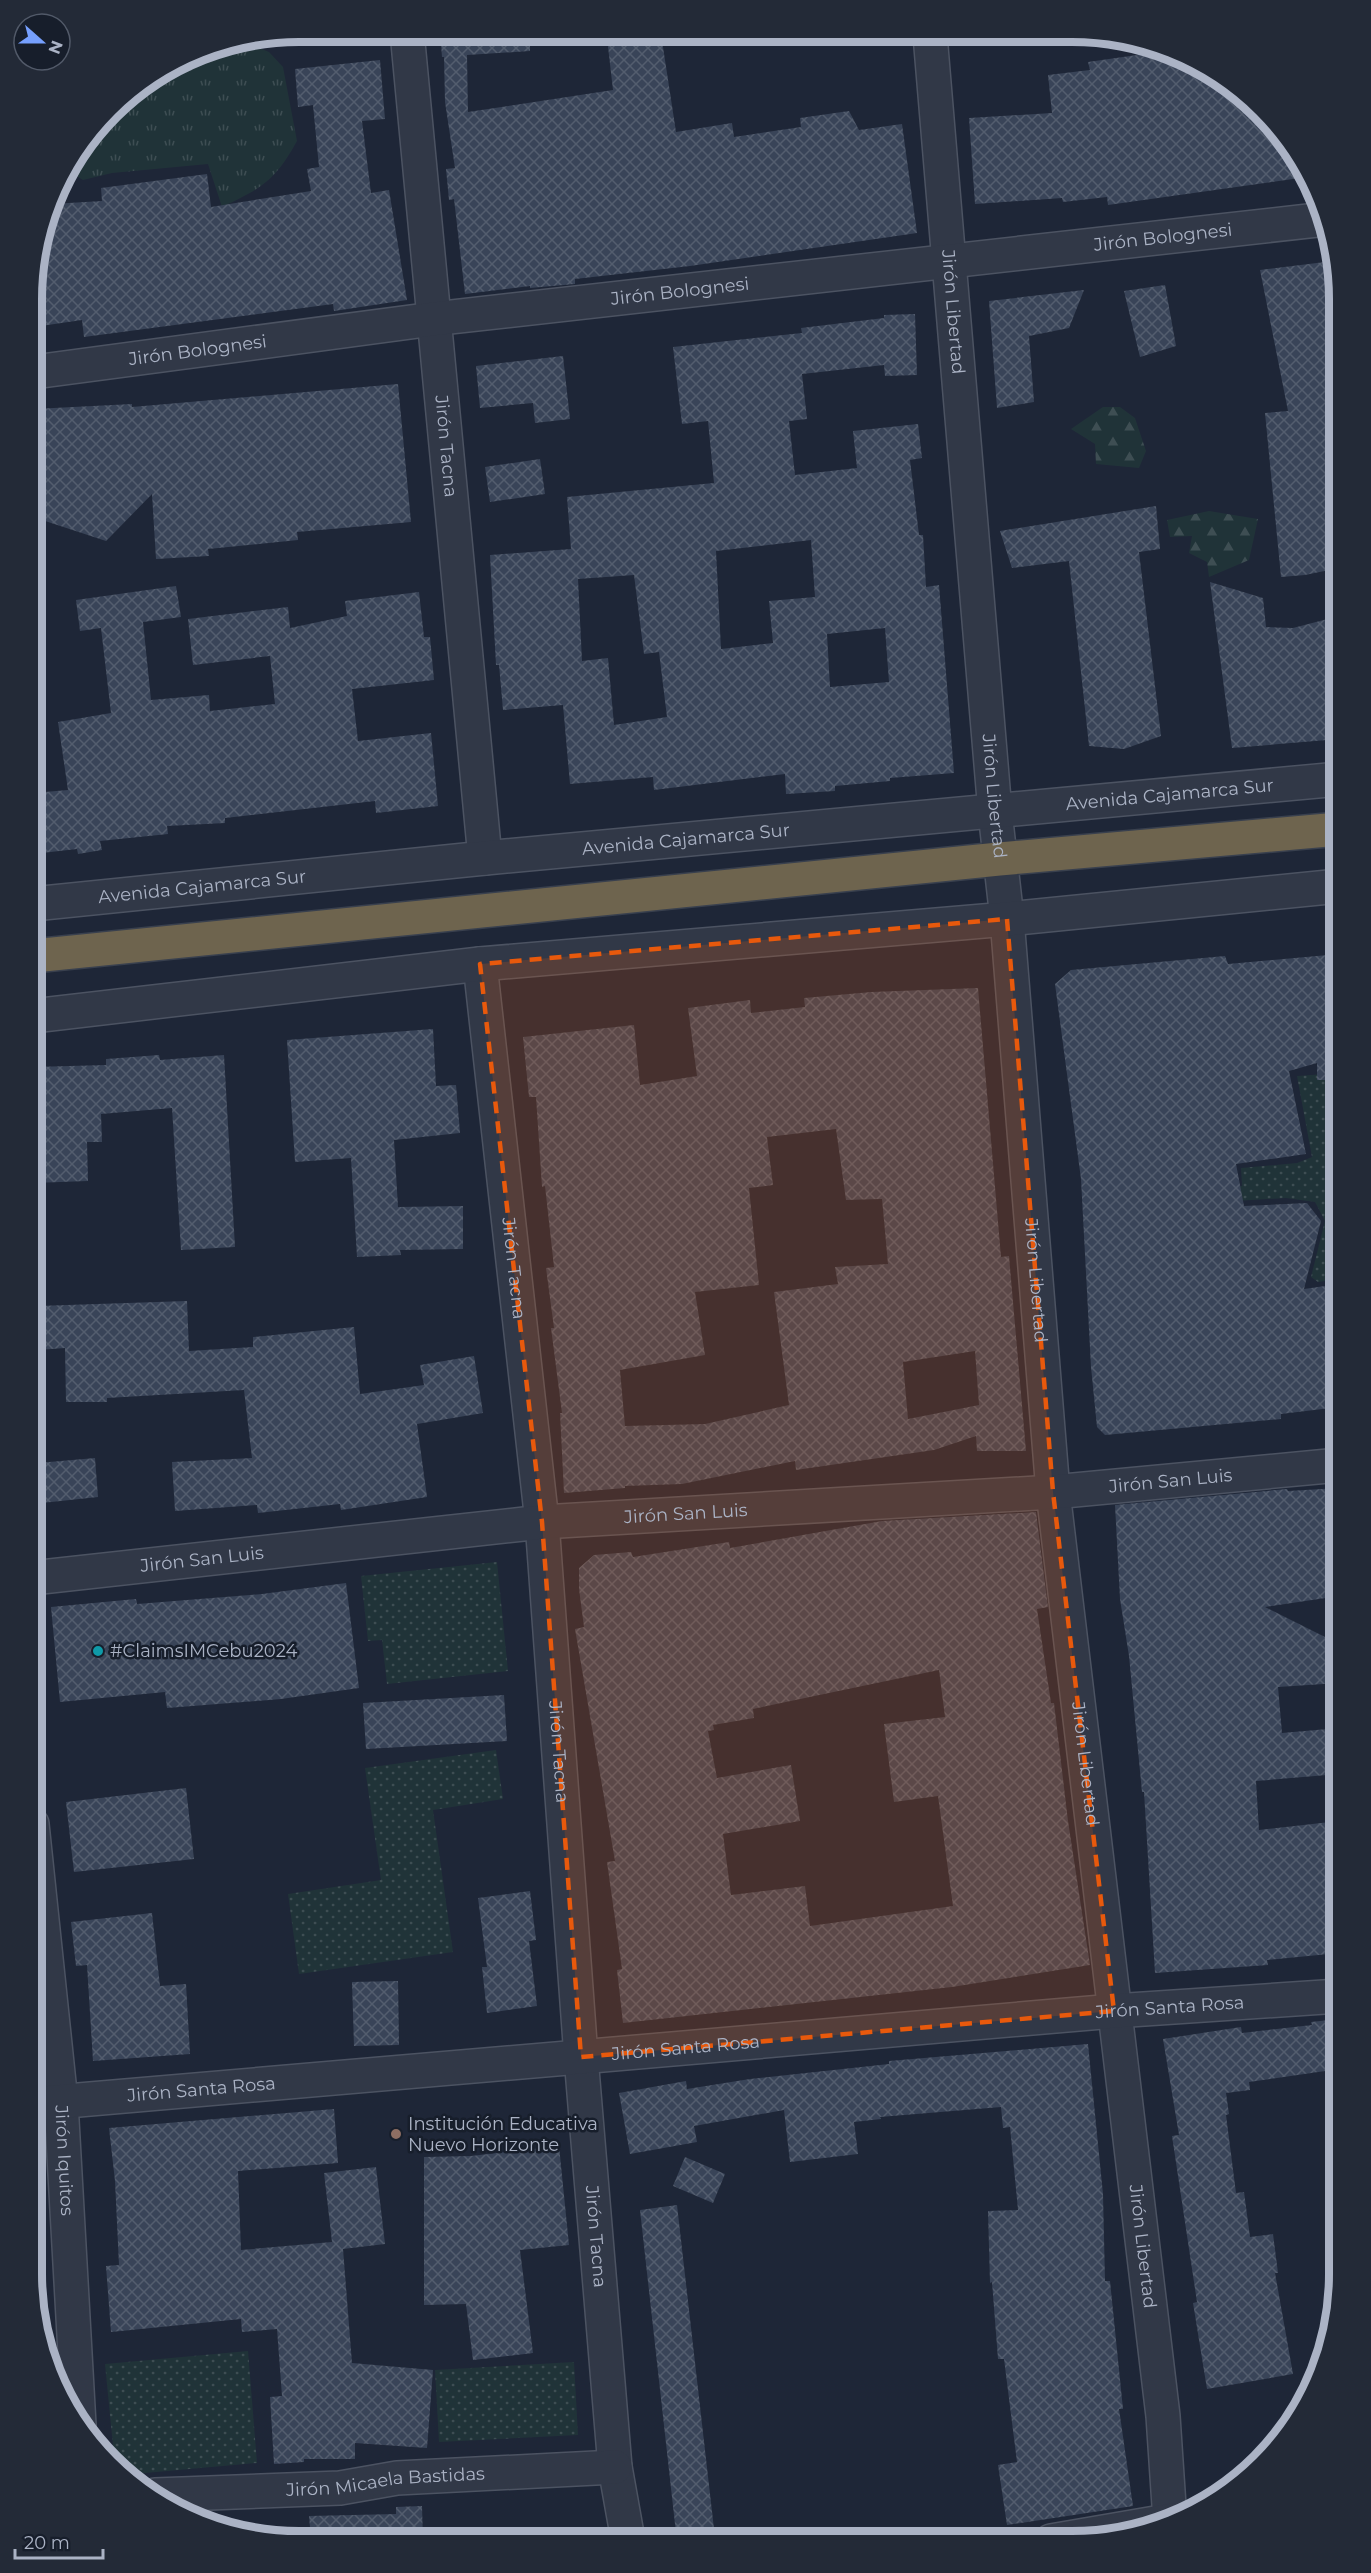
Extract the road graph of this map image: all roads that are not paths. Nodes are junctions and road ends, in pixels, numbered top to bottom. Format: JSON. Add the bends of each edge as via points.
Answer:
{"nodes":[{"id":1,"x":408,"y":42,"type":"edge"},
{"id":2,"x":931,"y":42,"type":"edge"},
{"id":3,"x":1316,"y":220,"type":"edge"},
{"id":4,"x":949,"y":261,"type":"junction"},
{"id":5,"x":433,"y":319,"type":"junction"},
{"id":6,"x":42,"y":371,"type":"edge"},
{"id":7,"x":1329,"y":779,"type":"edge"},
{"id":8,"x":995,"y":812,"type":"junction"},
{"id":9,"x":1329,"y":830,"type":"edge"},
{"id":10,"x":484,"y":858,"type":"junction"},
{"id":11,"x":999,"y":859,"type":"junction"},
{"id":12,"x":1329,"y":887,"type":"edge"},
{"id":13,"x":42,"y":903,"type":"edge"},
{"id":14,"x":1007,"y":920,"type":"junction"},
{"id":15,"x":42,"y":955,"type":"edge"},
{"id":16,"x":480,"y":964,"type":"junction"},
{"id":17,"x":42,"y":1015,"type":"edge"},
{"id":18,"x":1329,"y":1466,"type":"edge"},
{"id":19,"x":1053,"y":1492,"type":"junction"},
{"id":20,"x":542,"y":1522,"type":"junction"},
{"id":21,"x":42,"y":1577,"type":"edge"},
{"id":22,"x":1329,"y":1997,"type":"edge"},
{"id":23,"x":1114,"y":2011,"type":"junction"},
{"id":24,"x":42,"y":2023,"type":"edge"},
{"id":25,"x":581,"y":2057,"type":"junction"},
{"id":26,"x":46,"y":2103,"type":"edge"},
{"id":27,"x":77,"y":2403,"type":"edge"},
{"id":28,"x":615,"y":2467,"type":"junction"},
{"id":29,"x":167,"y":2495,"type":"edge"},
{"id":30,"x":1170,"y":2511,"type":"edge"},
{"id":31,"x":626,"y":2531,"type":"edge"}],
"edges":[{"from":1,"to":5,"type":"street","name":"Jirón Tacna"},
{"from":2,"to":4,"type":"street","name":"Jirón Libertad"},
{"from":3,"to":4,"type":"street","name":"Jirón Bolognesi"},
{"from":4,"to":5,"type":"street","name":"Jirón Bolognesi"},
{"from":4,"to":8,"type":"street","name":"Jirón Libertad"},
{"from":5,"to":6,"type":"street","name":"Jirón Bolognesi"},
{"from":5,"to":10,"type":"street","name":"Jirón Tacna"},
{"from":7,"to":8,"type":"street","name":"Avenida Cajamarca Sur"},
{"from":8,"to":10,"type":"street","name":"Avenida Cajamarca Sur"},
{"from":8,"to":11,"type":"street","name":"Jirón Libertad"},
{"from":9,"to":11,"type":"highway"},
{"from":10,"to":13,"type":"street","name":"Avenida Cajamarca Sur"},
{"from":11,"to":14,"type":"street","name":"Jirón Libertad"},
{"from":11,"to":15,"type":"highway"},
{"from":12,"to":14,"type":"street"},
{"from":14,"to":16,"type":"street"},
{"from":14,"to":19,"type":"street","name":"Jirón Libertad"},
{"from":16,"to":17,"type":"street"},
{"from":16,"to":20,"type":"street","name":"Jirón Tacna"},
{"from":18,"to":19,"type":"street","name":"Jirón San Luis"},
{"from":19,"to":20,"type":"street","name":"Jirón San Luis"},
{"from":19,"to":23,"type":"street","name":"Jirón Libertad"},
{"from":20,"to":21,"type":"street","name":"Jirón San Luis"},
{"from":20,"to":25,"type":"street","name":"Jirón Tacna"},
{"from":22,"to":23,"type":"street","name":"Jirón Santa Rosa"},
{"from":23,"to":25,"type":"street","name":"Jirón Santa Rosa"},
{"from":23,"to":30,"type":"street","name":"Jirón Libertad","via":[[1163,2416]]},
{"from":24,"to":26,"type":"street","name":"Jirón Iquitos"},
{"from":25,"to":26,"type":"street","name":"Jirón Santa Rosa"},
{"from":25,"to":28,"type":"street","name":"Jirón Tacna"},
{"from":26,"to":27,"type":"street","name":"Jirón Iquitos"},
{"from":28,"to":29,"type":"street","name":"Jirón Micaela Bastidas","via":[[397,2478],[340,2488]]},
{"from":28,"to":31,"type":"street","name":"Jirón Tacna"}]}
